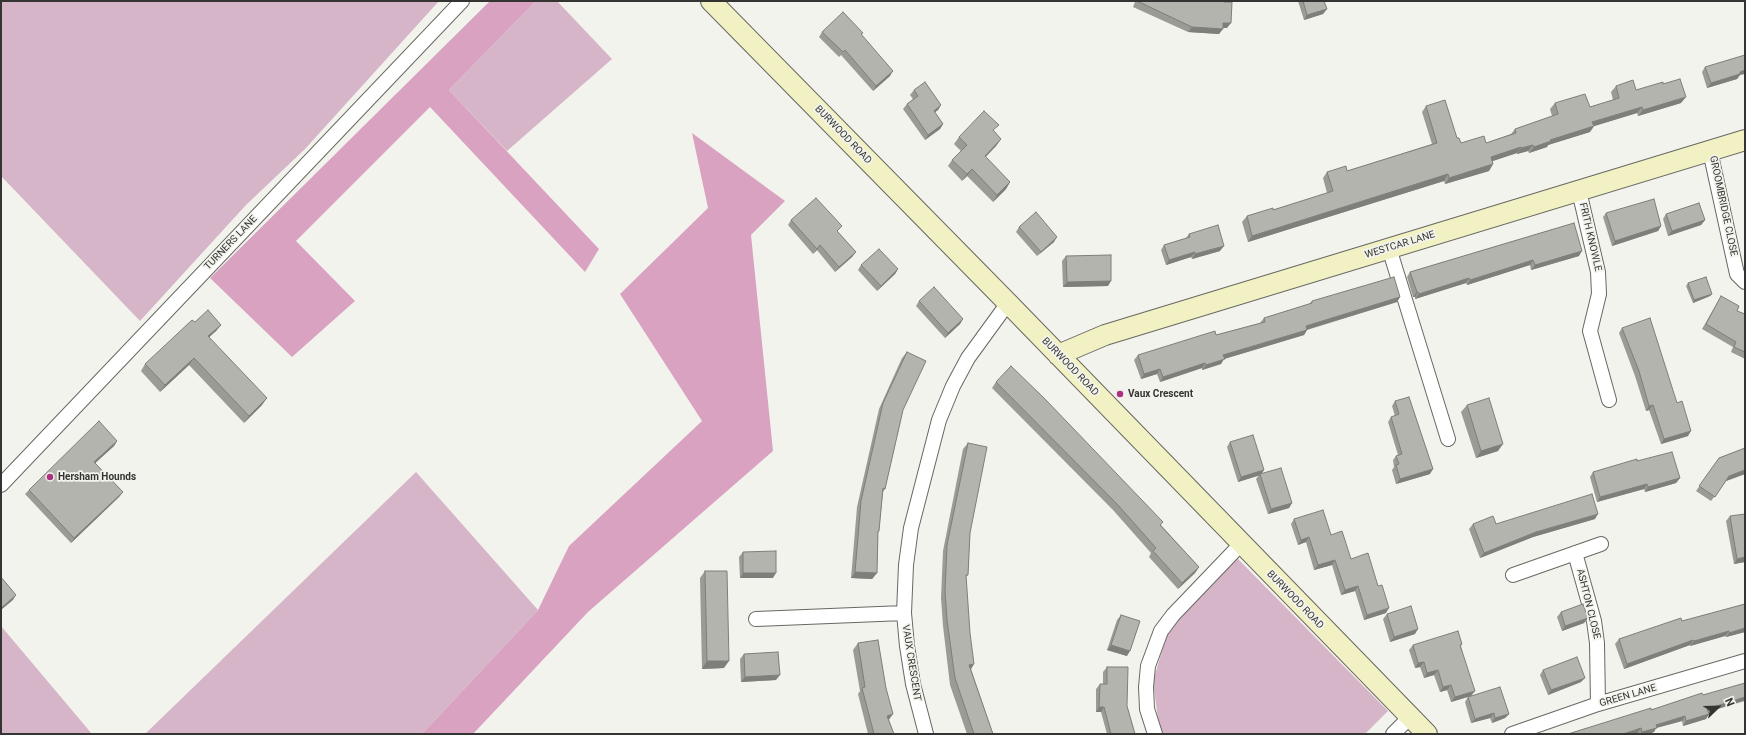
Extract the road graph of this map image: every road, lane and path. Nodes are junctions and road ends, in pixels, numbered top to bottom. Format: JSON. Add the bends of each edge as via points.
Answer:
{"nodes":[{"id":1,"x":462,"y":1,"type":"edge"},
{"id":2,"x":714,"y":2,"type":"edge"},
{"id":3,"x":1745,"y":140,"type":"edge"},
{"id":4,"x":1710,"y":151,"type":"junction"},
{"id":5,"x":1579,"y":191,"type":"junction"},
{"id":6,"x":1389,"y":248,"type":"junction"},
{"id":7,"x":1745,"y":282,"type":"edge"},
{"id":8,"x":1008,"y":303,"type":"junction"},
{"id":9,"x":1058,"y":355,"type":"junction"},
{"id":10,"x":1609,"y":400,"type":"dead end"},
{"id":11,"x":1448,"y":438,"type":"dead end"},
{"id":12,"x":1,"y":484,"type":"edge"},
{"id":13,"x":1241,"y":544,"type":"junction"},
{"id":14,"x":1601,"y":544,"type":"dead end"},
{"id":15,"x":1575,"y":553,"type":"junction"},
{"id":16,"x":1513,"y":575,"type":"dead end"},
{"id":17,"x":904,"y":613,"type":"junction"},
{"id":18,"x":756,"y":619,"type":"dead end"},
{"id":19,"x":1745,"y":661,"type":"edge"},
{"id":20,"x":1598,"y":704,"type":"junction"},
{"id":21,"x":1410,"y":717,"type":"junction"},
{"id":22,"x":926,"y":734,"type":"edge"},
{"id":23,"x":1156,"y":734,"type":"edge"},
{"id":24,"x":1393,"y":734,"type":"edge"},
{"id":25,"x":1428,"y":734,"type":"edge"},
{"id":26,"x":1512,"y":734,"type":"edge"}],
"edges":[{"from":1,"to":12,"type":"street","name":"TURNERS LANE"},
{"from":2,"to":8,"type":"street","name":"BURWOOD ROAD"},
{"from":3,"to":4,"type":"street","name":"WESTCAR LANE"},
{"from":4,"to":5,"type":"street","name":"WESTCAR LANE"},
{"from":4,"to":7,"type":"street","name":"GROOMBRIDGE CLOSE","via":[[1737,274]]},
{"from":5,"to":6,"type":"street","name":"WESTCAR LANE"},
{"from":5,"to":10,"type":"street","name":"FRITH KNOWLE","via":[[1598,272],[1599,294],[1590,331]]},
{"from":6,"to":9,"type":"street","name":"WESTCAR LANE","via":[[1105,335]]},
{"from":6,"to":11,"type":"street"},
{"from":8,"to":9,"type":"street","name":"BURWOOD ROAD"},
{"from":8,"to":17,"type":"street","name":"VAUX CRESCENT","via":[[968,358],[939,420],[910,528]]},
{"from":9,"to":13,"type":"street","name":"BURWOOD ROAD"},
{"from":13,"to":21,"type":"street","name":"BURWOOD ROAD"},
{"from":13,"to":23,"type":"street","via":[[1161,631],[1148,666],[1146,687],[1147,709]]},
{"from":14,"to":15,"type":"street"},
{"from":15,"to":16,"type":"street"},
{"from":15,"to":20,"type":"street","name":"ASHTON CLOSE","via":[[1594,621]]},
{"from":17,"to":18,"type":"street"},
{"from":17,"to":22,"type":"street","name":"VAUX CRESCENT","via":[[906,646]]},
{"from":19,"to":20,"type":"street","name":"GREEN LANE"},
{"from":20,"to":26,"type":"street","name":"GREEN LANE"},
{"from":21,"to":24,"type":"street"},
{"from":21,"to":25,"type":"street","name":"BURWOOD ROAD"}]}
